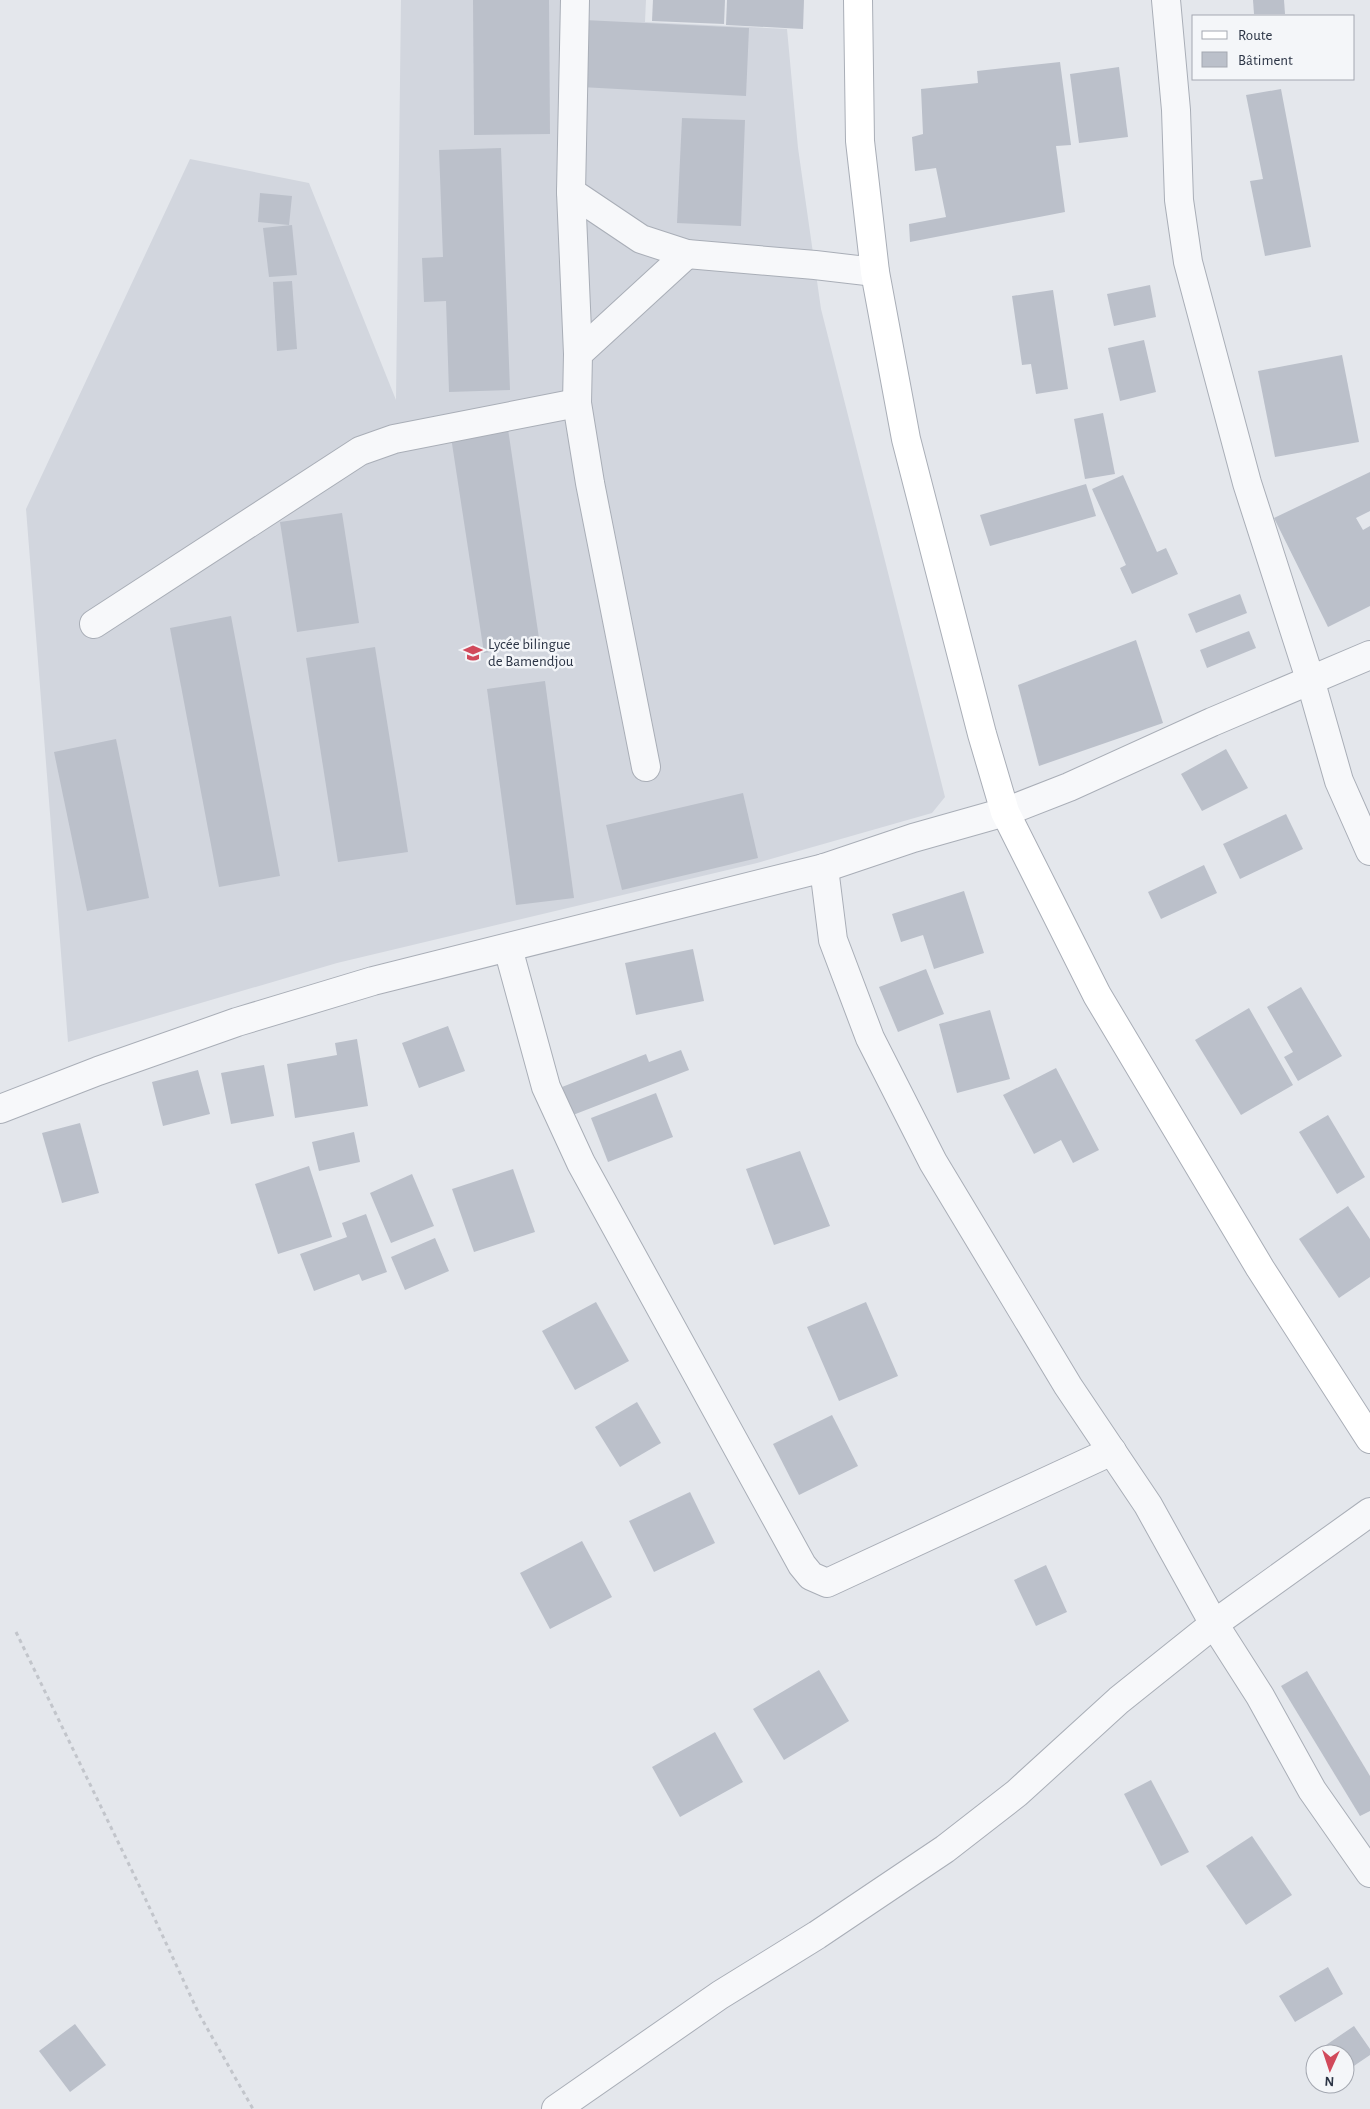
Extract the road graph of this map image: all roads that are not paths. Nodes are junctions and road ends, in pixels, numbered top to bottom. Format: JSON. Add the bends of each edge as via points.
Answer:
{"nodes":[{"id":1,"x":575,"y":0,"type":"edge"},
{"id":2,"x":858,"y":0,"type":"edge"},
{"id":3,"x":1166,"y":0,"type":"edge"},
{"id":4,"x":571,"y":192,"type":"junction"},
{"id":5,"x":686,"y":254,"type":"junction"},
{"id":6,"x":875,"y":272,"type":"junction"},
{"id":7,"x":578,"y":354,"type":"junction"},
{"id":8,"x":577,"y":403,"type":"junction"},
{"id":9,"x":94,"y":624,"type":"dead end"},
{"id":10,"x":1370,"y":655,"type":"edge"},
{"id":11,"x":1310,"y":680,"type":"junction"},
{"id":12,"x":646,"y":767,"type":"dead end"},
{"id":13,"x":1005,"y":812,"type":"junction"},
{"id":14,"x":1370,"y":851,"type":"edge"},
{"id":15,"x":824,"y":868,"type":"junction"},
{"id":16,"x":508,"y":948,"type":"junction"},
{"id":17,"x":0,"y":1108,"type":"edge"},
{"id":18,"x":1370,"y":1439,"type":"edge"},
{"id":19,"x":1112,"y":1451,"type":"junction"},
{"id":20,"x":1370,"y":1512,"type":"edge"},
{"id":21,"x":1214,"y":1624,"type":"junction"},
{"id":22,"x":1370,"y":1873,"type":"edge"},
{"id":23,"x":556,"y":2109,"type":"edge"}],
"edges":[{"from":1,"to":4,"type":"street"},
{"from":2,"to":6,"type":"main road","via":[[860,141]]},
{"from":3,"to":11,"type":"street","via":[[1176,110],[1179,200],[1188,262],[1247,483]]},
{"from":4,"to":5,"type":"street","via":[[641,240]]},
{"from":4,"to":7,"type":"street"},
{"from":5,"to":6,"type":"street"},
{"from":5,"to":7,"type":"street"},
{"from":6,"to":13,"type":"main road","via":[[906,439]]},
{"from":7,"to":8,"type":"street"},
{"from":8,"to":9,"type":"street","via":[[394,439],[360,450]]},
{"from":8,"to":12,"type":"street"},
{"from":10,"to":11,"type":"street"},
{"from":11,"to":13,"type":"street"},
{"from":11,"to":14,"type":"street","via":[[1339,781]]},
{"from":13,"to":15,"type":"street","via":[[912,838]]},
{"from":13,"to":18,"type":"main road","via":[[1097,995],[1260,1268]]},
{"from":15,"to":16,"type":"street"},
{"from":15,"to":19,"type":"street","via":[[833,940],[870,1038],[933,1162],[1068,1386]]},
{"from":16,"to":17,"type":"street","via":[[373,982],[237,1022]]},
{"from":16,"to":19,"type":"street","via":[[546,1087],[581,1163],[802,1565],[811,1576],[827,1583]]},
{"from":19,"to":21,"type":"street","via":[[1148,1504]]},
{"from":20,"to":21,"type":"street"},
{"from":21,"to":22,"type":"street","via":[[1260,1696],[1312,1790]]},
{"from":21,"to":23,"type":"street","via":[[1118,1700],[1017,1793],[944,1848],[818,1934],[720,1995]]}]}
